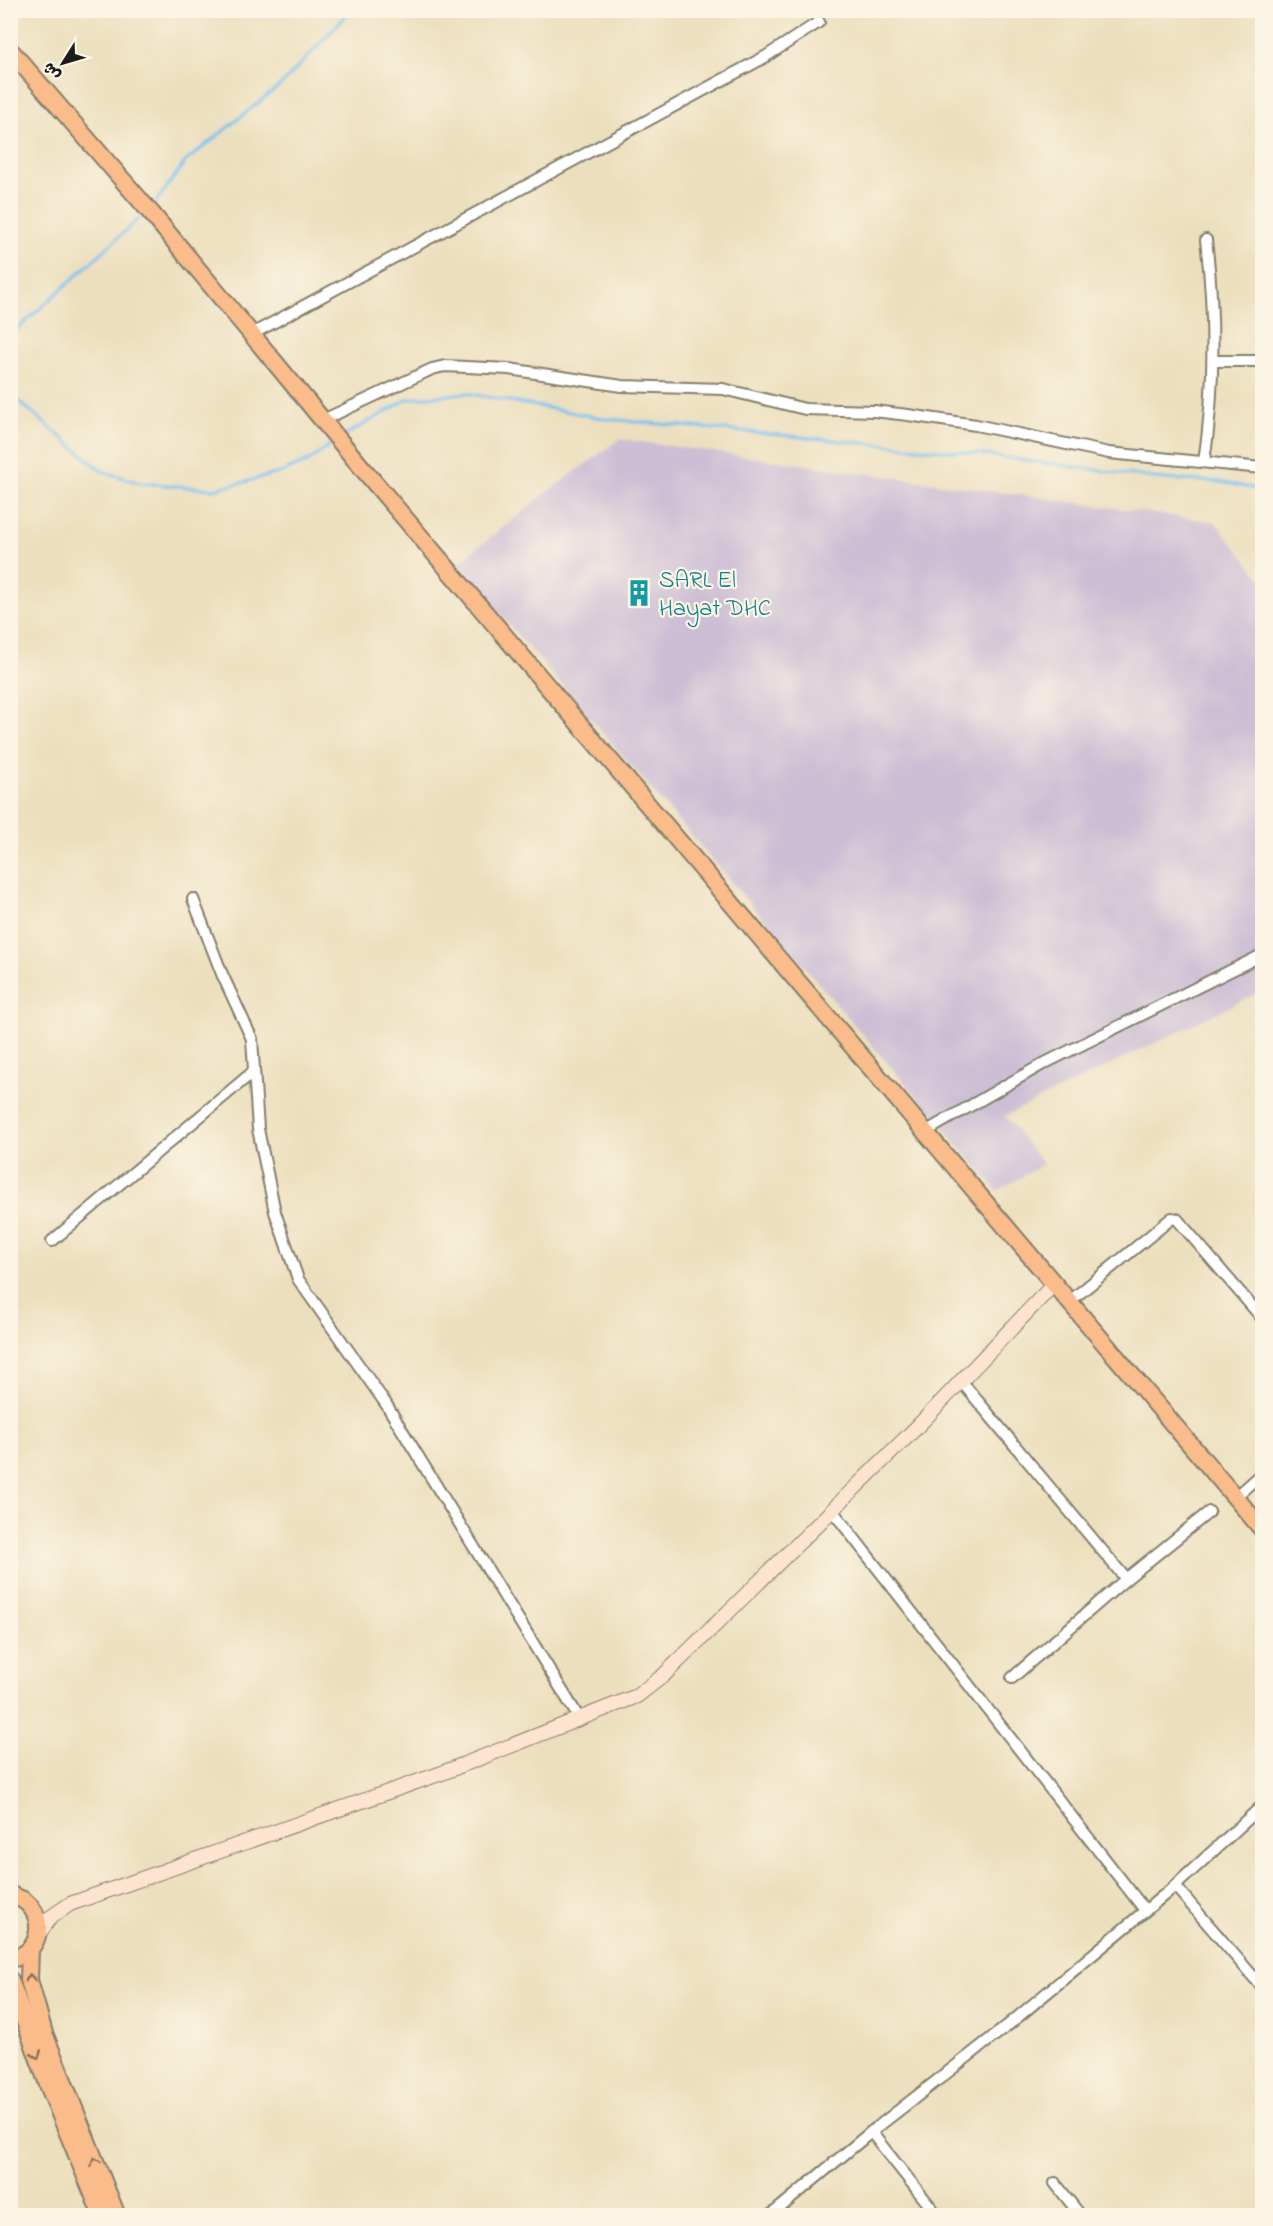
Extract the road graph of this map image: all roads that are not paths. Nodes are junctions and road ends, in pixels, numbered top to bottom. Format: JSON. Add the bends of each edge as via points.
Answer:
{"nodes":[{"id":1,"x":819,"y":22,"type":"dead end"},
{"id":2,"x":10,"y":50,"type":"edge"},
{"id":3,"x":1206,"y":240,"type":"dead end"},
{"id":4,"x":252,"y":334,"type":"junction"},
{"id":5,"x":1213,"y":361,"type":"junction"},
{"id":6,"x":1263,"y":361,"type":"edge"},
{"id":7,"x":333,"y":432,"type":"junction"},
{"id":8,"x":1204,"y":462,"type":"junction"},
{"id":9,"x":1263,"y":468,"type":"edge"},
{"id":10,"x":193,"y":899,"type":"dead end"},
{"id":11,"x":1263,"y":955,"type":"edge"},
{"id":12,"x":255,"y":1071,"type":"junction"},
{"id":13,"x":925,"y":1132,"type":"junction"},
{"id":14,"x":52,"y":1241,"type":"dead end"},
{"id":15,"x":1055,"y":1283,"type":"junction"},
{"id":16,"x":1070,"y":1301,"type":"junction"},
{"id":17,"x":1263,"y":1318,"type":"edge"},
{"id":18,"x":961,"y":1381,"type":"junction"},
{"id":19,"x":1263,"y":1473,"type":"edge"},
{"id":20,"x":1235,"y":1497,"type":"junction"},
{"id":21,"x":832,"y":1510,"type":"junction"},
{"id":22,"x":1209,"y":1512,"type":"dead end"},
{"id":23,"x":1263,"y":1529,"type":"edge"},
{"id":24,"x":1126,"y":1579,"type":"junction"},
{"id":25,"x":1012,"y":1678,"type":"dead end"},
{"id":26,"x":579,"y":1718,"type":"junction"},
{"id":27,"x":1263,"y":1806,"type":"edge"},
{"id":28,"x":1175,"y":1886,"type":"junction"},
{"id":29,"x":10,"y":1895,"type":"edge"},
{"id":30,"x":70,"y":1904,"type":"junction"},
{"id":31,"x":30,"y":1905,"type":"junction"},
{"id":32,"x":1144,"y":1909,"type":"junction"},
{"id":33,"x":39,"y":1934,"type":"junction"},
{"id":34,"x":30,"y":1950,"type":"junction"},
{"id":35,"x":10,"y":1959,"type":"edge"},
{"id":36,"x":10,"y":1980,"type":"edge"},
{"id":37,"x":1263,"y":1987,"type":"edge"},
{"id":38,"x":871,"y":2132,"type":"junction"},
{"id":39,"x":1055,"y":2183,"type":"dead end"},
{"id":40,"x":102,"y":2216,"type":"edge"},
{"id":41,"x":117,"y":2216,"type":"edge"},
{"id":42,"x":770,"y":2216,"type":"edge"},
{"id":43,"x":938,"y":2216,"type":"edge"},
{"id":44,"x":1082,"y":2216,"type":"edge"}],
"edges":[{"from":1,"to":4,"type":"street","via":[[765,57]]},
{"from":2,"to":4,"type":"main road"},
{"from":3,"to":5,"type":"street"},
{"from":4,"to":7,"type":"main road"},
{"from":5,"to":6,"type":"street"},
{"from":5,"to":8,"type":"street"},
{"from":7,"to":8,"type":"street","via":[[432,369],[478,368],[532,371],[622,386],[723,389],[805,409],[908,415],[1109,453]]},
{"from":7,"to":13,"type":"main road"},
{"from":8,"to":9,"type":"street"},
{"from":10,"to":12,"type":"street","via":[[252,1039]]},
{"from":11,"to":13,"type":"street","via":[[1043,1064]]},
{"from":12,"to":14,"type":"street"},
{"from":12,"to":26,"type":"street","via":[[258,1129],[275,1212],[298,1279],[386,1404]]},
{"from":13,"to":15,"type":"main road"},
{"from":15,"to":16,"type":"main road"},
{"from":15,"to":18,"type":"main road"},
{"from":16,"to":17,"type":"street","via":[[1172,1218],[1177,1219]]},
{"from":16,"to":20,"type":"main road"},
{"from":18,"to":21,"type":"main road"},
{"from":18,"to":24,"type":"street"},
{"from":19,"to":20,"type":"street"},
{"from":20,"to":23,"type":"main road"},
{"from":21,"to":26,"type":"main road","via":[[664,1675],[637,1696]]},
{"from":21,"to":32,"type":"street"},
{"from":22,"to":24,"type":"street"},
{"from":24,"to":25,"type":"street"},
{"from":26,"to":30,"type":"main road","via":[[442,1773]]},
{"from":27,"to":28,"type":"street"},
{"from":28,"to":32,"type":"street"},
{"from":28,"to":37,"type":"street"},
{"from":29,"to":31,"type":"main road"},
{"from":30,"to":31,"type":"main road"},
{"from":30,"to":33,"type":"main road","via":[[51,1917]]},
{"from":31,"to":33,"type":"main road","via":[[39,1921]]},
{"from":32,"to":38,"type":"street","via":[[1007,2026]]},
{"from":33,"to":34,"type":"main road"},
{"from":34,"to":35,"type":"main road"},
{"from":41,"to":34,"type":"main road","one_way":true,"via":[[44,2033],[29,1980]]},
{"from":36,"to":40,"type":"main road","one_way":true},
{"from":38,"to":42,"type":"street"},
{"from":38,"to":43,"type":"street"},
{"from":39,"to":44,"type":"street"}]}
